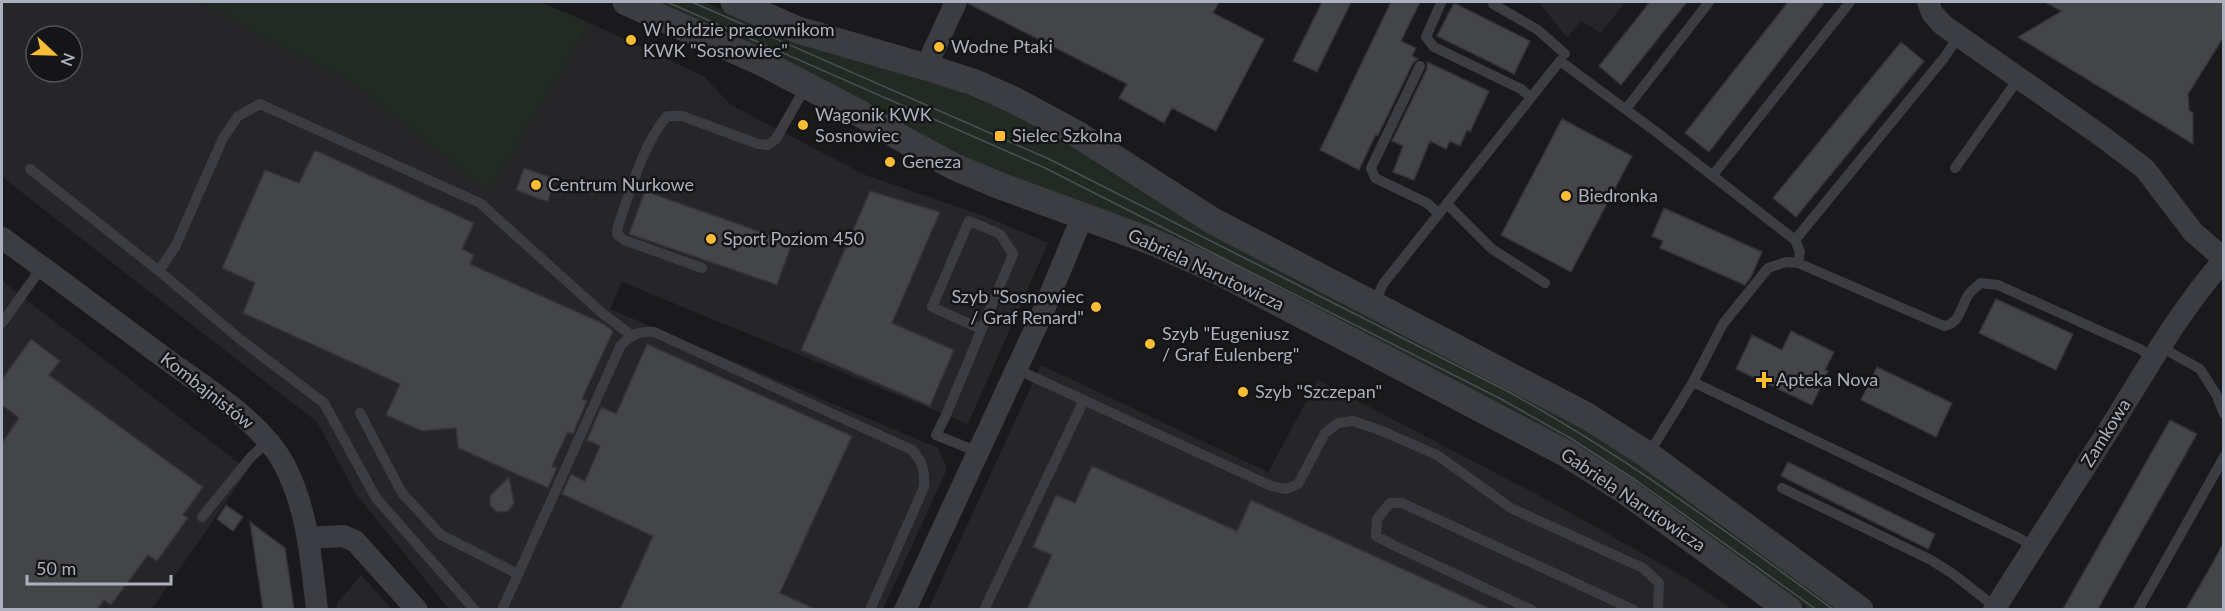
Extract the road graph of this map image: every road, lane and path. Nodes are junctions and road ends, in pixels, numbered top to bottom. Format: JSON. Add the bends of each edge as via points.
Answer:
{"nodes":[{"id":1,"x":626,"y":2,"type":"edge"},
{"id":2,"x":734,"y":2,"type":"edge"},
{"id":3,"x":956,"y":2,"type":"edge"},
{"id":4,"x":1709,"y":2,"type":"edge"},
{"id":5,"x":1850,"y":2,"type":"edge"},
{"id":6,"x":1928,"y":2,"type":"edge"},
{"id":7,"x":1441,"y":3,"type":"edge"},
{"id":8,"x":1493,"y":4,"type":"dead end"},
{"id":9,"x":1958,"y":37,"type":"junction"},
{"id":10,"x":1565,"y":54,"type":"dead end"},
{"id":11,"x":1420,"y":66,"type":"dead end"},
{"id":12,"x":926,"y":67,"type":"junction"},
{"id":13,"x":2019,"y":78,"type":"junction"},
{"id":14,"x":806,"y":85,"type":"junction"},
{"id":15,"x":1530,"y":97,"type":"junction"},
{"id":16,"x":1626,"y":109,"type":"junction"},
{"id":17,"x":1955,"y":168,"type":"dead end"},
{"id":18,"x":30,"y":169,"type":"dead end"},
{"id":19,"x":1713,"y":175,"type":"junction"},
{"id":20,"x":1446,"y":204,"type":"junction"},
{"id":21,"x":1439,"y":214,"type":"junction"},
{"id":22,"x":1083,"y":215,"type":"junction"},
{"id":23,"x":2,"y":238,"type":"edge"},
{"id":24,"x":1795,"y":240,"type":"junction"},
{"id":25,"x":2223,"y":260,"type":"edge"},
{"id":26,"x":1798,"y":263,"type":"junction"},
{"id":27,"x":42,"y":267,"type":"junction"},
{"id":28,"x":702,"y":268,"type":"dead end"},
{"id":29,"x":159,"y":271,"type":"junction"},
{"id":30,"x":1545,"y":283,"type":"dead end"},
{"id":31,"x":1374,"y":304,"type":"junction"},
{"id":32,"x":2,"y":323,"type":"edge"},
{"id":33,"x":981,"y":328,"type":"junction"},
{"id":34,"x":631,"y":335,"type":"junction"},
{"id":35,"x":2156,"y":352,"type":"junction"},
{"id":36,"x":1016,"y":369,"type":"junction"},
{"id":37,"x":1693,"y":382,"type":"junction"},
{"id":38,"x":1084,"y":400,"type":"junction"},
{"id":39,"x":360,"y":413,"type":"dead end"},
{"id":40,"x":2223,"y":414,"type":"edge"},
{"id":41,"x":268,"y":441,"type":"junction"},
{"id":42,"x":978,"y":452,"type":"junction"},
{"id":43,"x":1648,"y":456,"type":"junction"},
{"id":44,"x":2223,"y":457,"type":"edge"},
{"id":45,"x":1782,"y":488,"type":"dead end"},
{"id":46,"x":202,"y":517,"type":"dead end"},
{"id":47,"x":309,"y":538,"type":"junction"},
{"id":48,"x":2034,"y":547,"type":"junction"},
{"id":49,"x":518,"y":574,"type":"junction"},
{"id":50,"x":317,"y":609,"type":"edge"},
{"id":51,"x":417,"y":609,"type":"edge"},
{"id":52,"x":475,"y":609,"type":"edge"},
{"id":53,"x":501,"y":609,"type":"edge"},
{"id":54,"x":870,"y":609,"type":"edge"},
{"id":55,"x":905,"y":609,"type":"edge"},
{"id":56,"x":984,"y":609,"type":"edge"},
{"id":57,"x":1532,"y":609,"type":"edge"},
{"id":58,"x":1634,"y":609,"type":"edge"},
{"id":59,"x":1658,"y":609,"type":"edge"},
{"id":60,"x":1789,"y":609,"type":"edge"},
{"id":61,"x":1860,"y":609,"type":"edge"},
{"id":62,"x":1996,"y":609,"type":"edge"},
{"id":63,"x":2138,"y":609,"type":"edge"}],
"edges":[{"from":1,"to":14,"type":"street","name":"Gabriela Narutowicza"},
{"from":2,"to":12,"type":"street","via":[[798,30]]},
{"from":3,"to":12,"type":"street"},
{"from":4,"to":16,"type":"lane"},
{"from":5,"to":19,"type":"lane"},
{"from":6,"to":9,"type":"street","name":"Zamkowa","via":[[1932,13]]},
{"from":7,"to":15,"type":"lane","via":[[1426,37],[1434,47]]},
{"from":8,"to":10,"type":"lane","via":[[1538,30]]},
{"from":9,"to":13,"type":"street","name":"Zamkowa"},
{"from":9,"to":24,"type":"lane"},
{"from":11,"to":21,"type":"lane","via":[[1371,168],[1376,178],[1427,203]]},
{"from":12,"to":31,"type":"street","via":[[1016,101],[1077,134],[1213,220]]},
{"from":13,"to":17,"type":"lane"},
{"from":13,"to":25,"type":"street","name":"Zamkowa","via":[[2145,169],[2193,232]]},
{"from":14,"to":22,"type":"street","name":"Gabriela Narutowicza","via":[[955,167]]},
{"from":14,"to":28,"type":"lane","via":[[776,139],[768,145],[682,116],[667,116],[657,128],[617,234]]},
{"from":15,"to":16,"type":"lane","via":[[1560,61]]},
{"from":15,"to":20,"type":"lane"},
{"from":16,"to":19,"type":"lane"},
{"from":18,"to":29,"type":"lane"},
{"from":19,"to":24,"type":"lane"},
{"from":20,"to":21,"type":"lane"},
{"from":20,"to":30,"type":"lane","via":[[1492,249]]},
{"from":21,"to":31,"type":"lane","via":[[1383,284]]},
{"from":22,"to":36,"type":"street"},
{"from":22,"to":60,"type":"street","name":"Gabriela Narutowicza","via":[[1218,271],[1565,453],[1624,490]]},
{"from":23,"to":27,"type":"street","name":"Kombajnistów"},
{"from":24,"to":26,"type":"lane","via":[[1800,252]]},
{"from":25,"to":35,"type":"street","name":"Zamkowa"},
{"from":26,"to":35,"type":"lane","via":[[1944,326],[1957,320],[1968,294],[1981,283],[1998,285],[2140,349]]},
{"from":26,"to":37,"type":"lane","via":[[1768,268],[1723,324]]},
{"from":27,"to":32,"type":"lane"},
{"from":27,"to":41,"type":"street","name":"Kombajnistów","via":[[231,407]]},
{"from":29,"to":34,"type":"lane","via":[[174,247],[223,138],[238,116],[260,104],[480,203]]},
{"from":29,"to":52,"type":"lane","via":[[324,403],[376,498]]},
{"from":31,"to":43,"type":"street","via":[[1587,416]]},
{"from":33,"to":33,"type":"lane","via":[[1013,254],[1000,234],[969,221],[932,307]]},
{"from":33,"to":42,"type":"lane","via":[[936,435]]},
{"from":34,"to":49,"type":"lane","via":[[621,345]]},
{"from":34,"to":54,"type":"lane","via":[[654,332],[912,450],[920,459],[925,472],[924,487]]},
{"from":35,"to":40,"type":"lane","via":[[2200,369]]},
{"from":35,"to":48,"type":"street","name":"Zamkowa"},
{"from":36,"to":38,"type":"lane"},
{"from":36,"to":42,"type":"street"},
{"from":37,"to":43,"type":"lane"},
{"from":37,"to":48,"type":"lane"},
{"from":38,"to":56,"type":"lane"},
{"from":38,"to":59,"type":"lane","via":[[1271,486],[1286,489],[1298,484],[1325,433],[1338,423],[1353,421],[1382,431],[1437,455],[1511,508],[1643,568],[1659,583]]},
{"from":39,"to":49,"type":"lane","via":[[402,493],[441,535]]},
{"from":41,"to":46,"type":"lane"},
{"from":41,"to":47,"type":"street","name":"Kombajnistów","via":[[285,465]]},
{"from":42,"to":55,"type":"street"},
{"from":43,"to":61,"type":"street"},
{"from":44,"to":63,"type":"lane"},
{"from":45,"to":62,"type":"lane","via":[[1931,560]]},
{"from":47,"to":50,"type":"street","name":"Kombajnistów"},
{"from":47,"to":51,"type":"street","via":[[343,536],[355,541]]},
{"from":48,"to":62,"type":"street","name":"Zamkowa"},
{"from":49,"to":53,"type":"lane"},
{"from":57,"to":58,"type":"lane","via":[[1376,536],[1377,519],[1390,503],[1402,503]]}]}
